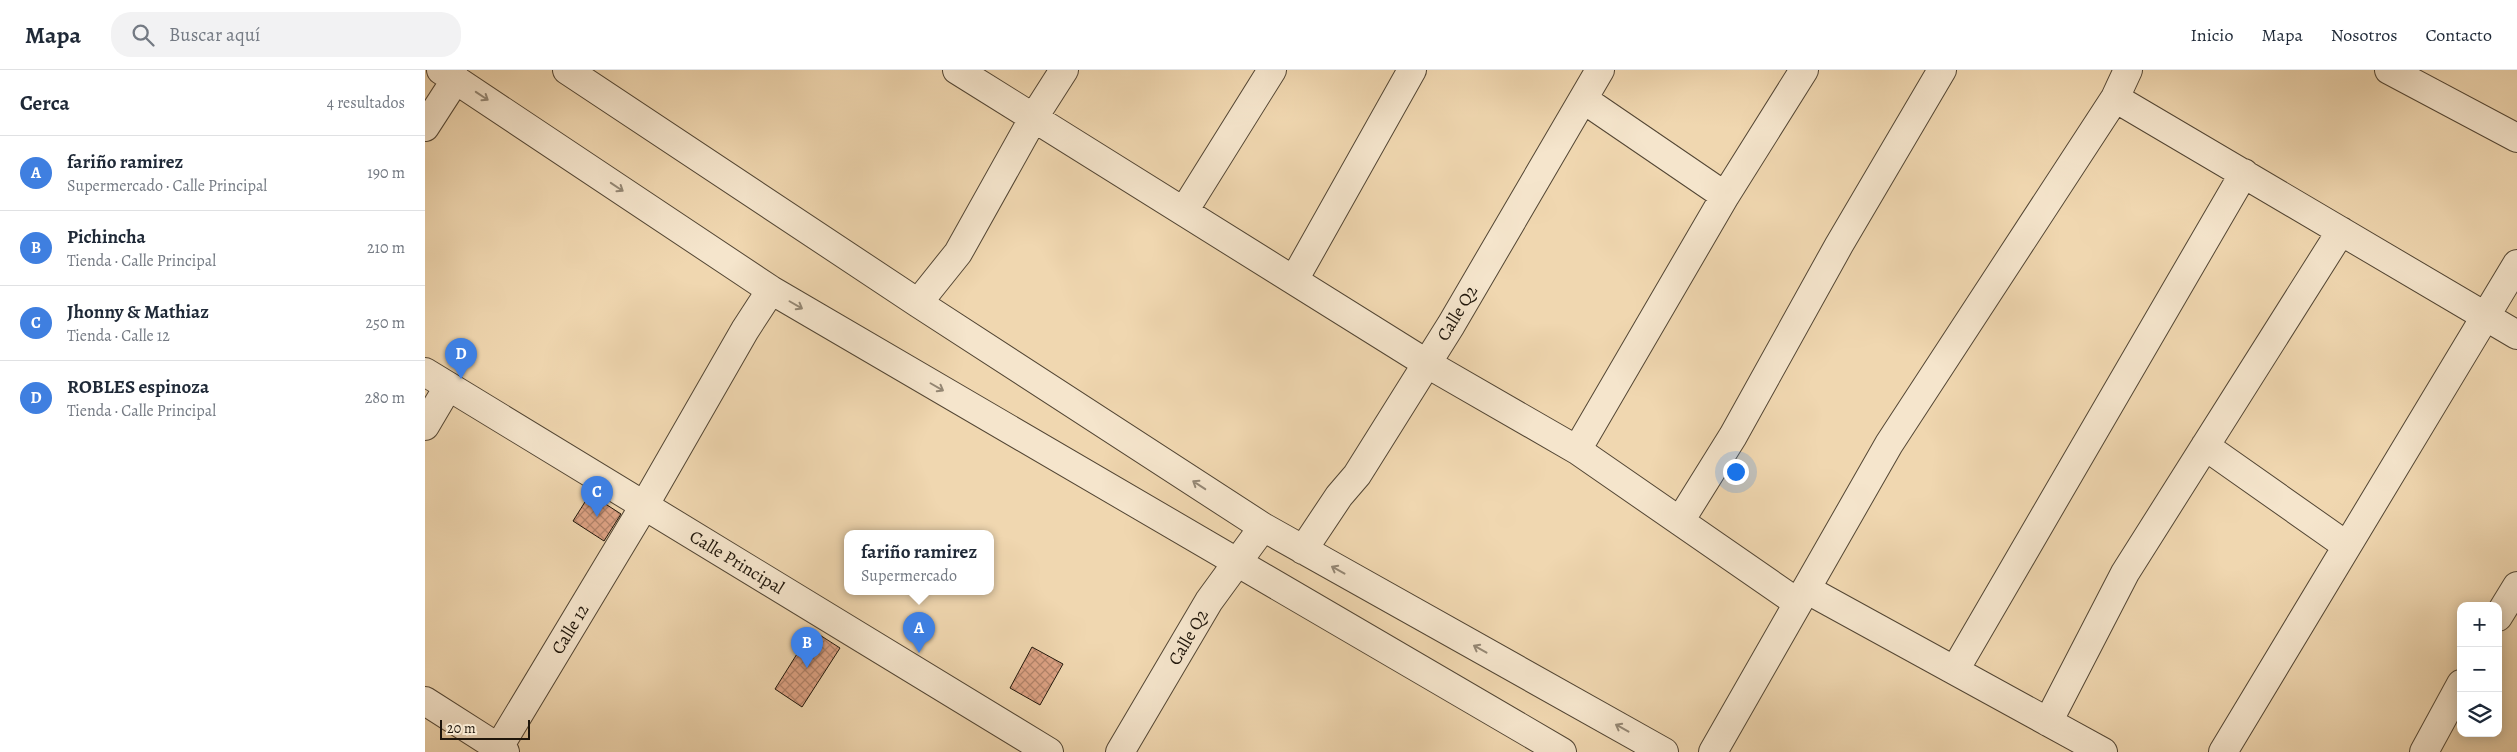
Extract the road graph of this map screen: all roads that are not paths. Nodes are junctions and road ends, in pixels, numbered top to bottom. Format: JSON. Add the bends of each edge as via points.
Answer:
{"nodes":[{"id":1,"x":567,"y":70,"type":"edge"},
{"id":2,"x":957,"y":70,"type":"edge"},
{"id":3,"x":1064,"y":70,"type":"edge"},
{"id":4,"x":1272,"y":70,"type":"edge"},
{"id":5,"x":1412,"y":70,"type":"edge"},
{"id":6,"x":1600,"y":70,"type":"edge"},
{"id":7,"x":1804,"y":70,"type":"edge"},
{"id":8,"x":1942,"y":70,"type":"edge"},
{"id":9,"x":2128,"y":70,"type":"edge"},
{"id":10,"x":2389,"y":70,"type":"edge"},
{"id":11,"x":448,"y":74,"type":"edge"},
{"id":12,"x":2115,"y":98,"type":"junction"},
{"id":13,"x":1583,"y":99,"type":"junction"},
{"id":14,"x":1034,"y":117,"type":"junction"},
{"id":15,"x":425,"y":128,"type":"edge"},
{"id":16,"x":2517,"y":138,"type":"edge"},
{"id":17,"x":2244,"y":173,"type":"junction"},
{"id":18,"x":1725,"y":196,"type":"junction"},
{"id":19,"x":1184,"y":211,"type":"junction"},
{"id":20,"x":2341,"y":232,"type":"junction"},
{"id":21,"x":2517,"y":264,"type":"edge"},
{"id":22,"x":1294,"y":280,"type":"junction"},
{"id":23,"x":771,"y":290,"type":"junction"},
{"id":24,"x":918,"y":303,"type":"junction"},
{"id":25,"x":2485,"y":316,"type":"junction"},
{"id":26,"x":2517,"y":335,"type":"edge"},
{"id":27,"x":1426,"y":363,"type":"junction"},
{"id":28,"x":425,"y":372,"type":"edge"},
{"id":29,"x":449,"y":386,"type":"junction"},
{"id":30,"x":425,"y":426,"type":"edge"},
{"id":31,"x":2205,"y":446,"type":"junction"},
{"id":32,"x":1577,"y":450,"type":"junction"},
{"id":33,"x":644,"y":506,"type":"junction"},
{"id":34,"x":1680,"y":522,"type":"junction"},
{"id":35,"x":1263,"y":527,"type":"junction"},
{"id":36,"x":2347,"y":546,"type":"junction"},
{"id":37,"x":1303,"y":550,"type":"junction"},
{"id":38,"x":1239,"y":562,"type":"junction"},
{"id":39,"x":2517,"y":586,"type":"edge"},
{"id":40,"x":1802,"y":596,"type":"junction"},
{"id":41,"x":2502,"y":610,"type":"edge"},
{"id":42,"x":1955,"y":670,"type":"junction"},
{"id":43,"x":2457,"y":691,"type":"edge"},
{"id":44,"x":425,"y":701,"type":"edge"},
{"id":45,"x":2048,"y":722,"type":"junction"},
{"id":46,"x":500,"y":751,"type":"edge"},
{"id":47,"x":1049,"y":752,"type":"edge"},
{"id":48,"x":1120,"y":752,"type":"edge"},
{"id":49,"x":1562,"y":752,"type":"edge"},
{"id":50,"x":1664,"y":752,"type":"edge"},
{"id":51,"x":1713,"y":752,"type":"edge"},
{"id":52,"x":2103,"y":752,"type":"edge"},
{"id":53,"x":2223,"y":752,"type":"edge"},
{"id":54,"x":2424,"y":752,"type":"edge"}],
"edges":[{"from":1,"to":24,"type":"street"},
{"from":2,"to":14,"type":"street"},
{"from":3,"to":14,"type":"street"},
{"from":4,"to":19,"type":"street"},
{"from":5,"to":22,"type":"street"},
{"from":6,"to":13,"type":"street","name":"Calle Q2"},
{"from":7,"to":18,"type":"street"},
{"from":8,"to":34,"type":"street","via":[[1839,244],[1733,436]]},
{"from":9,"to":12,"type":"street"},
{"from":10,"to":16,"type":"street"},
{"from":11,"to":15,"type":"street"},
{"from":11,"to":23,"type":"street","one_way":true},
{"from":12,"to":17,"type":"street"},
{"from":12,"to":40,"type":"street","via":[[1889,444]]},
{"from":13,"to":18,"type":"street"},
{"from":13,"to":27,"type":"street","name":"Calle Q2"},
{"from":14,"to":19,"type":"street"},
{"from":14,"to":24,"type":"street","via":[[958,253]]},
{"from":17,"to":20,"type":"street"},
{"from":17,"to":42,"type":"street"},
{"from":18,"to":32,"type":"street"},
{"from":19,"to":22,"type":"street"},
{"from":20,"to":25,"type":"street"},
{"from":20,"to":31,"type":"street"},
{"from":21,"to":25,"type":"street"},
{"from":22,"to":27,"type":"street"},
{"from":23,"to":33,"type":"street","name":"Calle 12"},
{"from":23,"to":38,"type":"street","one_way":true},
{"from":35,"to":24,"type":"street","one_way":true},
{"from":25,"to":26,"type":"street"},
{"from":25,"to":36,"type":"street"},
{"from":27,"to":32,"type":"street"},
{"from":27,"to":37,"type":"street","name":"Calle Q2","via":[[1357,475]]},
{"from":28,"to":29,"type":"street","name":"Calle Principal"},
{"from":29,"to":30,"type":"street"},
{"from":29,"to":33,"type":"street","name":"Calle Principal"},
{"from":31,"to":36,"type":"street"},
{"from":31,"to":45,"type":"street","via":[[2125,573]]},
{"from":32,"to":34,"type":"street"},
{"from":33,"to":46,"type":"street","name":"Calle 12"},
{"from":33,"to":47,"type":"street","name":"Calle Principal"},
{"from":34,"to":40,"type":"street"},
{"from":35,"to":37,"type":"street"},
{"from":35,"to":38,"type":"street","name":"Calle Q2"},
{"from":36,"to":53,"type":"street"},
{"from":50,"to":37,"type":"street","one_way":true},
{"from":38,"to":48,"type":"street","name":"Calle Q2","via":[[1209,601]]},
{"from":38,"to":49,"type":"street"},
{"from":39,"to":41,"type":"street"},
{"from":40,"to":42,"type":"street"},
{"from":40,"to":51,"type":"street"},
{"from":42,"to":45,"type":"street"},
{"from":43,"to":54,"type":"street"},
{"from":44,"to":46,"type":"street"},
{"from":45,"to":52,"type":"street"}]}
